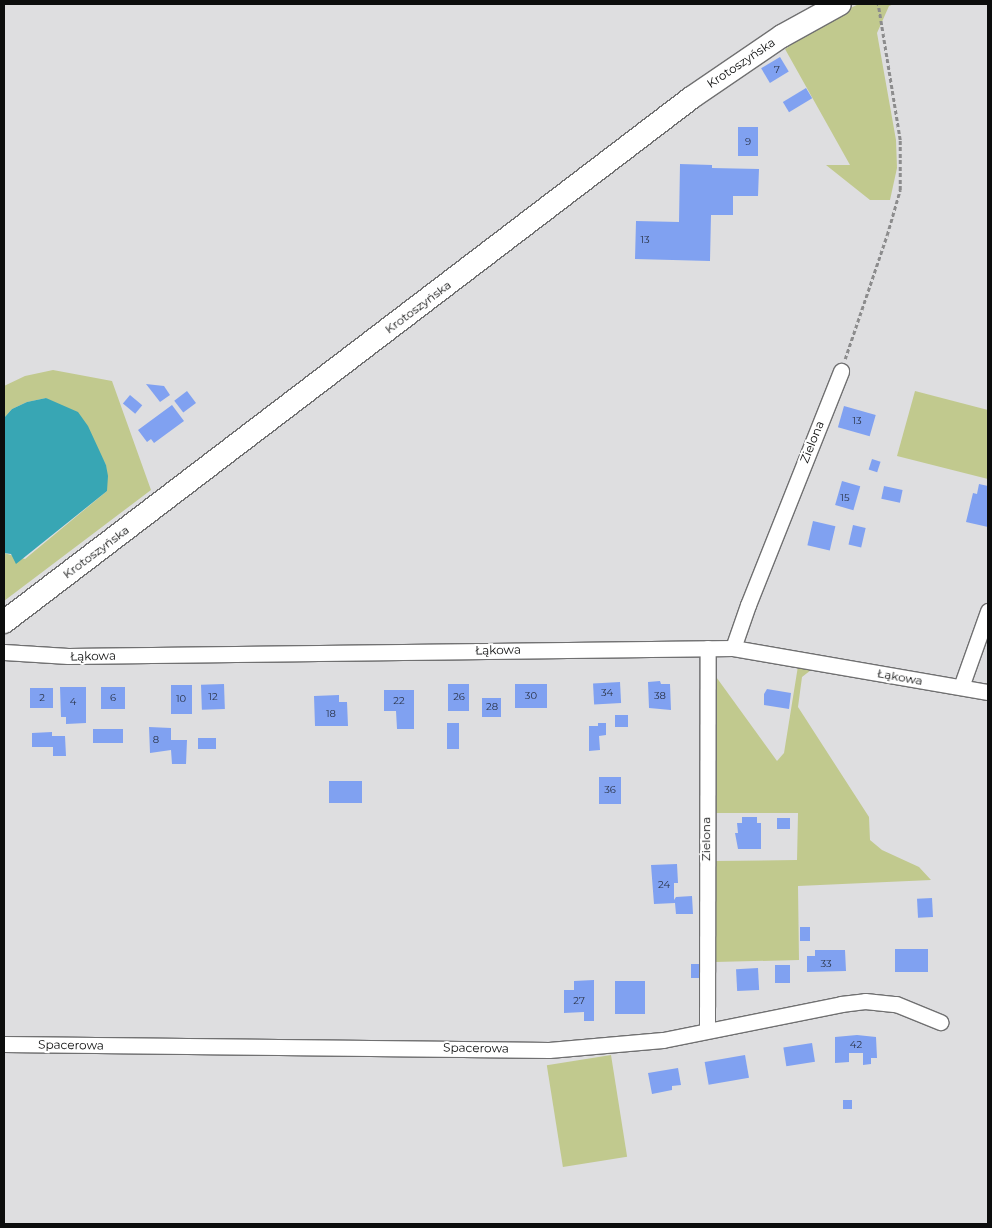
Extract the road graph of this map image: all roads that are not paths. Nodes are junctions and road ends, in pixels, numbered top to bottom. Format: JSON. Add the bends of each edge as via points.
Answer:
{"nodes":[{"id":1,"x":840,"y":4,"type":"edge"},
{"id":2,"x":841,"y":371,"type":"road end"},
{"id":3,"x":988,"y":611,"type":"edge"},
{"id":4,"x":4,"y":622,"type":"edge"},
{"id":5,"x":708,"y":648,"type":"junction"},
{"id":6,"x":733,"y":648,"type":"junction"},
{"id":7,"x":4,"y":652,"type":"edge"},
{"id":8,"x":961,"y":687,"type":"junction"},
{"id":9,"x":988,"y":692,"type":"edge"},
{"id":10,"x":940,"y":1022,"type":"dead end"},
{"id":11,"x":707,"y":1030,"type":"junction"},
{"id":12,"x":4,"y":1044,"type":"edge"}],
"edges":[{"from":1,"to":4,"type":"street","name":"Krotoszyńska","via":[[775,40],[691,98]]},
{"from":2,"to":6,"type":"street","name":"Zielona"},
{"from":3,"to":8,"type":"street"},
{"from":5,"to":6,"type":"street","name":"Łąkowa"},
{"from":5,"to":7,"type":"street","name":"Łąkowa","via":[[68,656]]},
{"from":5,"to":11,"type":"street","name":"Zielona"},
{"from":6,"to":8,"type":"street","name":"Łąkowa"},
{"from":8,"to":9,"type":"street","name":"Łąkowa"},
{"from":10,"to":11,"type":"street","name":"Spacerowa","via":[[896,1004],[864,1002]]},
{"from":11,"to":12,"type":"street","name":"Spacerowa","via":[[663,1040],[549,1050]]}]}
